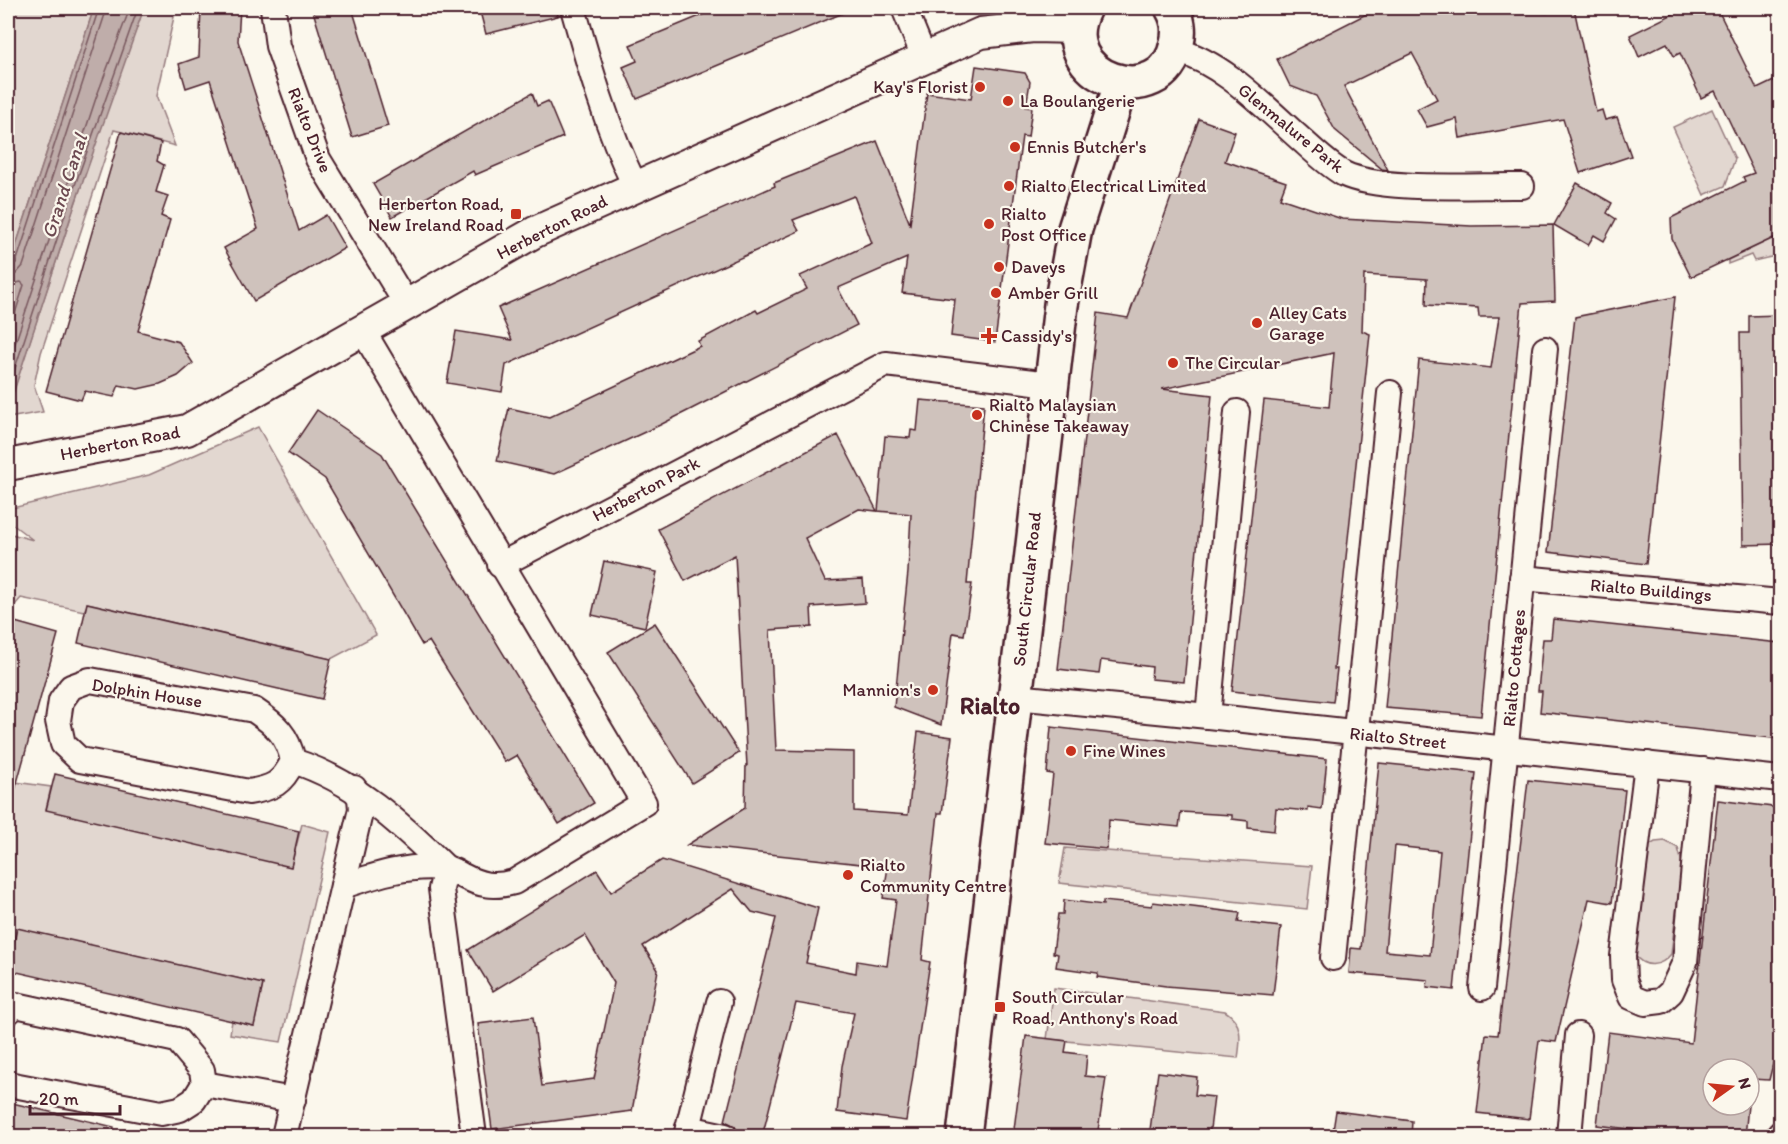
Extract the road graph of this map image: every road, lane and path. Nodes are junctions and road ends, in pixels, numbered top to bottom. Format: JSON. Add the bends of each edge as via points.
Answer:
{"nodes":[{"id":1,"x":273,"y":8,"type":"edge"},
{"id":2,"x":573,"y":8,"type":"edge"},
{"id":3,"x":904,"y":8,"type":"edge"},
{"id":4,"x":1183,"y":10,"type":"edge"},
{"id":5,"x":1081,"y":18,"type":"edge"},
{"id":6,"x":1176,"y":50,"type":"junction"},
{"id":7,"x":924,"y":57,"type":"junction"},
{"id":8,"x":1121,"y":84,"type":"junction"},
{"id":9,"x":635,"y":186,"type":"junction"},
{"id":10,"x":1522,"y":186,"type":"dead end"},
{"id":11,"x":406,"y":305,"type":"junction"},
{"id":12,"x":363,"y":332,"type":"junction"},
{"id":13,"x":1545,"y":349,"type":"dead end"},
{"id":14,"x":1050,"y":384,"type":"junction"},
{"id":15,"x":1390,"y":393,"type":"dead end"},
{"id":16,"x":1237,"y":412,"type":"dead end"},
{"id":17,"x":8,"y":465,"type":"edge"},
{"id":18,"x":500,"y":565,"type":"junction"},
{"id":19,"x":1522,"y":578,"type":"junction"},
{"id":20,"x":1780,"y":602,"type":"edge"},
{"id":21,"x":1016,"y":697,"type":"junction"},
{"id":22,"x":1208,"y":716,"type":"junction"},
{"id":23,"x":1355,"y":734,"type":"junction"},
{"id":24,"x":1506,"y":749,"type":"junction"},
{"id":25,"x":293,"y":761,"type":"junction"},
{"id":26,"x":1647,"y":764,"type":"junction"},
{"id":27,"x":1703,"y":770,"type":"junction"},
{"id":28,"x":1780,"y":779,"type":"edge"},
{"id":29,"x":354,"y":788,"type":"junction"},
{"id":30,"x":446,"y":868,"type":"junction"},
{"id":31,"x":343,"y":886,"type":"junction"},
{"id":32,"x":1333,"y":958,"type":"dead end"},
{"id":33,"x":1482,"y":988,"type":"dead end"},
{"id":34,"x":719,"y":1002,"type":"dead end"},
{"id":35,"x":8,"y":1012,"type":"edge"},
{"id":36,"x":1578,"y":1035,"type":"dead end"},
{"id":37,"x":8,"y":1084,"type":"edge"},
{"id":38,"x":204,"y":1084,"type":"junction"},
{"id":39,"x":293,"y":1100,"type":"junction"},
{"id":40,"x":687,"y":1132,"type":"edge"},
{"id":41,"x":285,"y":1137,"type":"edge"},
{"id":42,"x":474,"y":1137,"type":"edge"},
{"id":43,"x":725,"y":1137,"type":"edge"},
{"id":44,"x":964,"y":1137,"type":"edge"},
{"id":45,"x":1569,"y":1137,"type":"edge"}],
"edges":[{"from":1,"to":11,"type":"street","name":"Rialto Drive","via":[[278,46],[318,159]]},
{"from":2,"to":9,"type":"street","via":[[597,96],[614,144]]},
{"from":3,"to":7,"type":"street"},
{"from":4,"to":6,"type":"main road"},
{"from":5,"to":7,"type":"street","name":"Herberton Road","via":[[981,33]]},
{"from":5,"to":8,"type":"main road","via":[[1079,46],[1091,68]]},
{"from":6,"to":8,"type":"main road","via":[[1159,73],[1138,83]]},
{"from":6,"to":10,"type":"street","name":"Glenmalure Park","via":[[1199,58],[1232,80],[1345,174],[1373,182]]},
{"from":7,"to":9,"type":"street","name":"Herberton Road"},
{"from":8,"to":14,"type":"main road","name":"South Circular Road","via":[[1075,229]]},
{"from":9,"to":11,"type":"street","name":"Herberton Road","via":[[535,232]]},
{"from":11,"to":12,"type":"street","name":"Herberton Road"},
{"from":12,"to":17,"type":"street","name":"Herberton Road","via":[[187,430]]},
{"from":12,"to":18,"type":"street"},
{"from":13,"to":19,"type":"street","name":"Rialto Cottages"},
{"from":14,"to":18,"type":"street","name":"Herberton Park","via":[[886,364]]},
{"from":14,"to":21,"type":"main road","name":"South Circular Road"},
{"from":15,"to":23,"type":"street"},
{"from":16,"to":22,"type":"street"},
{"from":18,"to":30,"type":"street","via":[[644,803],[514,882],[497,887],[478,884]]},
{"from":19,"to":20,"type":"street","name":"Rialto Buildings"},
{"from":19,"to":24,"type":"street","name":"Rialto Cottages"},
{"from":21,"to":22,"type":"street","name":"Rialto Street"},
{"from":21,"to":44,"type":"main road","name":"South Circular Road"},
{"from":22,"to":23,"type":"street","name":"Rialto Street"},
{"from":23,"to":24,"type":"street","name":"Rialto Street"},
{"from":23,"to":32,"type":"street"},
{"from":24,"to":26,"type":"street","name":"Rialto Street"},
{"from":24,"to":33,"type":"street","name":"Rialto Cottages"},
{"from":25,"to":25,"type":"street","name":"Dolphin House","via":[[286,776],[270,788],[249,792],[80,760],[63,744],[58,721],[61,701],[71,687],[90,680],[254,710],[276,724],[290,743]]},
{"from":25,"to":29,"type":"street","via":[[319,769]]},
{"from":26,"to":27,"type":"street","name":"Rialto Street"},
{"from":26,"to":27,"type":"street","via":[[1623,956],[1624,980],[1631,997],[1645,1003],[1661,1001],[1671,992],[1685,962]]},
{"from":27,"to":28,"type":"street","name":"Rialto Street"},
{"from":29,"to":30,"type":"street"},
{"from":29,"to":31,"type":"street","via":[[361,809]]},
{"from":30,"to":31,"type":"street","via":[[385,871]]},
{"from":30,"to":42,"type":"street","via":[[441,889]]},
{"from":31,"to":39,"type":"street"},
{"from":34,"to":40,"type":"street"},
{"from":35,"to":38,"type":"street","via":[[16,1005],[177,1040],[202,1070]]},
{"from":36,"to":45,"type":"street"},
{"from":37,"to":38,"type":"street","via":[[161,1113],[180,1109],[194,1100]]},
{"from":38,"to":39,"type":"street"},
{"from":39,"to":41,"type":"street"},
{"from":40,"to":43,"type":"street"}]}
